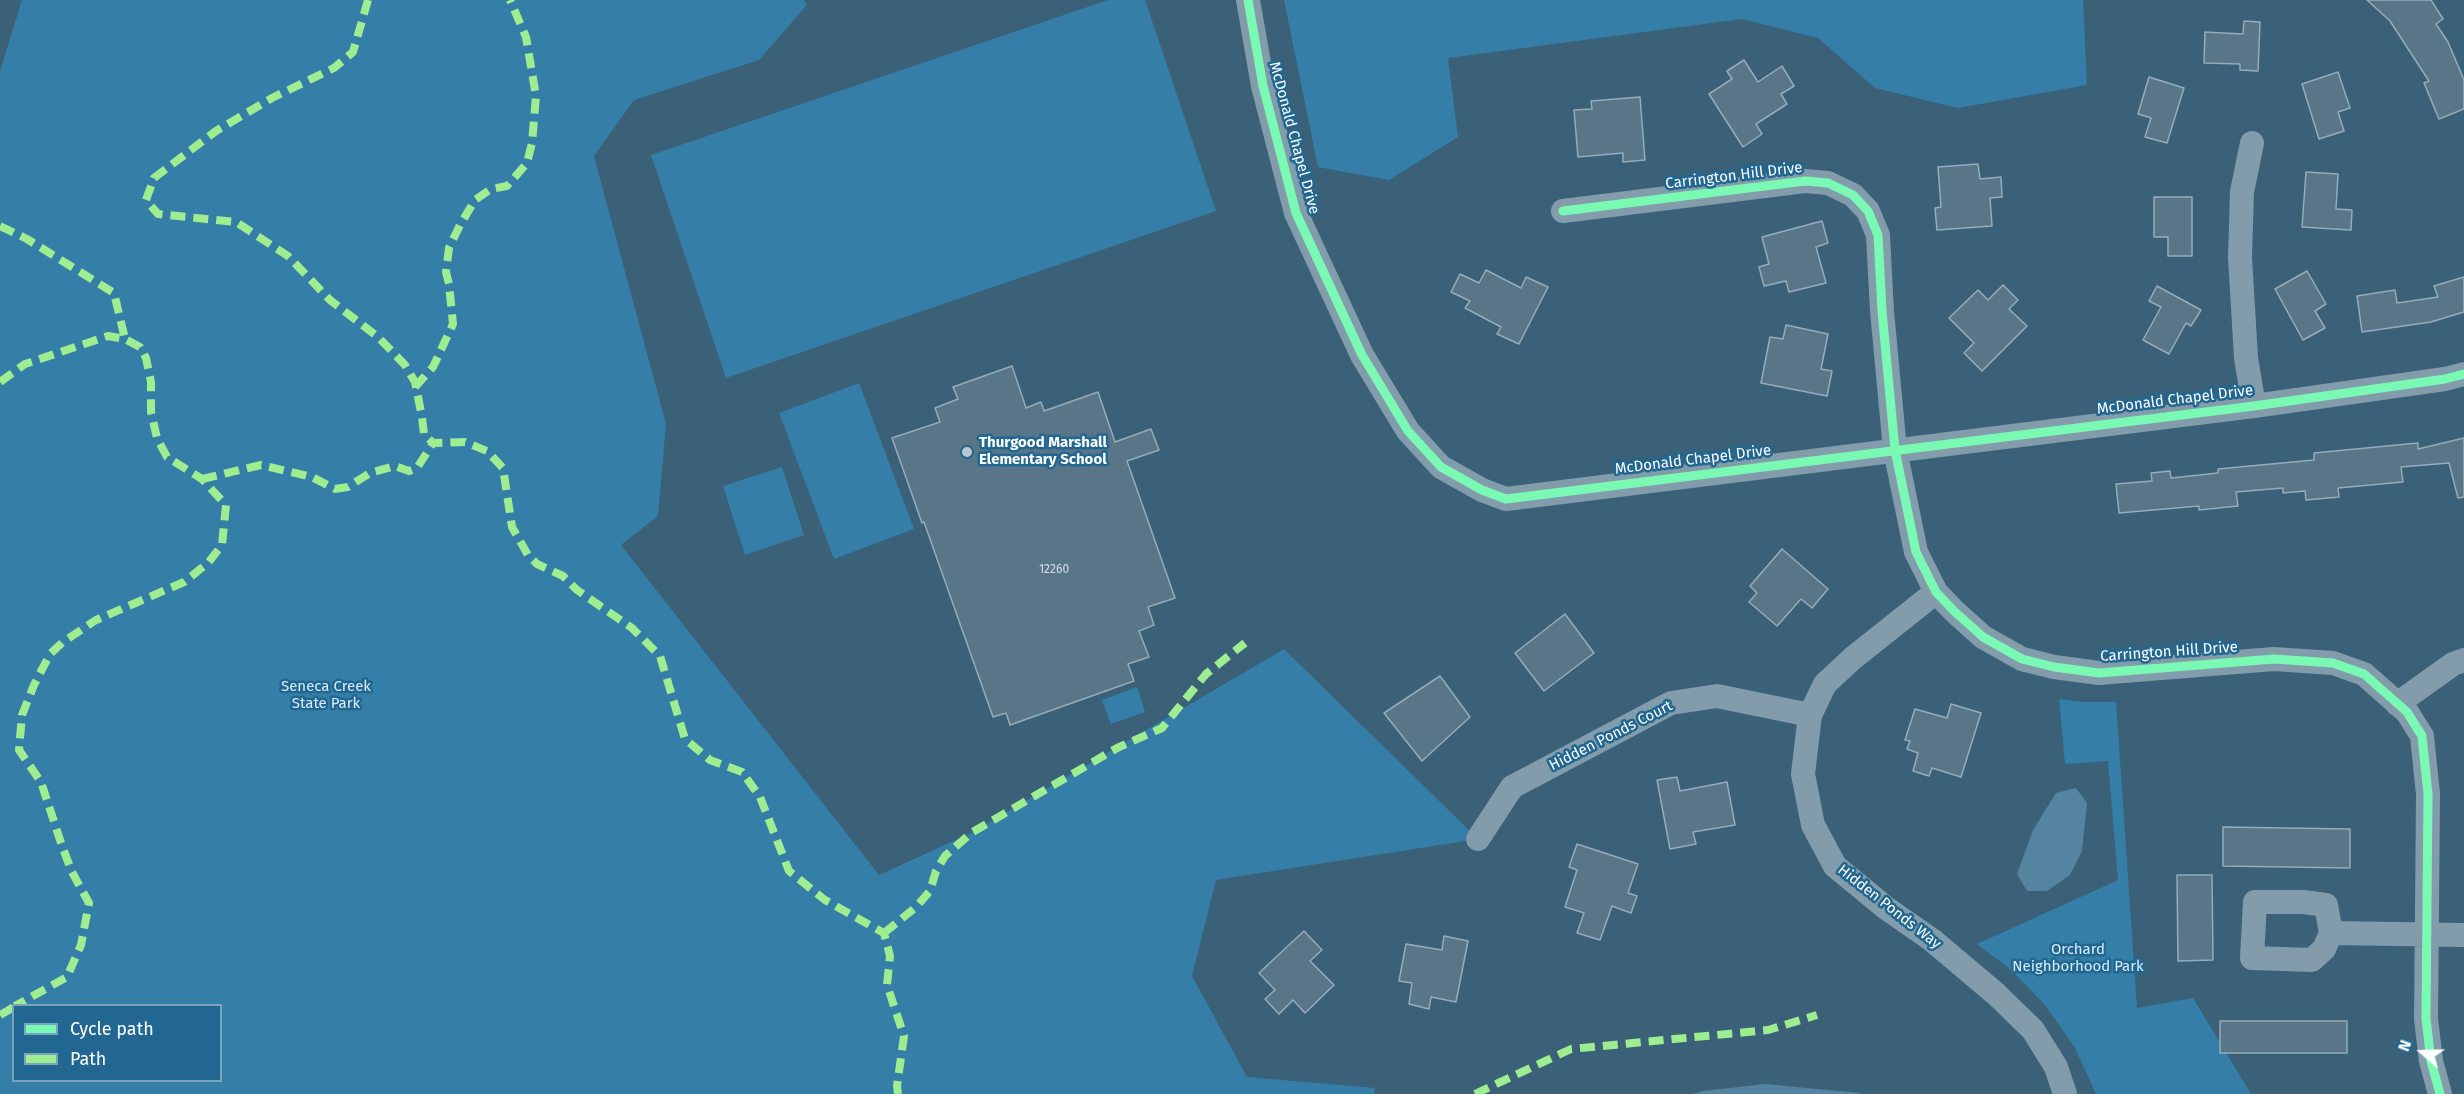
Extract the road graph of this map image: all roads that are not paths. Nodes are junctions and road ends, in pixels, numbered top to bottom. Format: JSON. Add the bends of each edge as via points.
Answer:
{"nodes":[{"id":1,"x":1248,"y":0,"type":"edge"},
{"id":2,"x":2252,"y":143,"type":"dead end"},
{"id":3,"x":1563,"y":211,"type":"dead end"},
{"id":4,"x":2464,"y":374,"type":"edge"},
{"id":5,"x":2254,"y":406,"type":"junction"},
{"id":6,"x":1895,"y":450,"type":"junction"},
{"id":7,"x":1936,"y":592,"type":"junction"},
{"id":8,"x":2464,"y":660,"type":"edge"},
{"id":9,"x":2397,"y":704,"type":"junction"},
{"id":10,"x":1810,"y":715,"type":"junction"},
{"id":11,"x":1478,"y":839,"type":"dead end"},
{"id":12,"x":2331,"y":933,"type":"dead end"},
{"id":13,"x":2426,"y":934,"type":"junction"},
{"id":14,"x":2464,"y":935,"type":"edge"},
{"id":15,"x":2065,"y":1094,"type":"edge"},
{"id":16,"x":2440,"y":1094,"type":"edge"}],
"edges":[{"from":1,"to":6,"type":"street","name":"McDonald Chapel Drive","via":[[1263,86],[1296,213],[1362,355],[1407,431],[1441,466],[1506,499]]},
{"from":2,"to":5,"type":"street","via":[[2242,192],[2240,257],[2246,358]]},
{"from":3,"to":6,"type":"street","name":"Carrington Hill Drive","via":[[1805,181],[1828,183],[1853,195],[1868,211],[1878,235]]},
{"from":4,"to":5,"type":"street","name":"McDonald Chapel Drive"},
{"from":5,"to":6,"type":"street","name":"McDonald Chapel Drive"},
{"from":6,"to":7,"type":"street","name":"Carrington Hill Drive","via":[[1916,552]]},
{"from":7,"to":9,"type":"street","name":"Carrington Hill Drive","via":[[1983,637],[2022,659],[2099,674],[2274,659],[2334,663],[2364,674]]},
{"from":7,"to":10,"type":"street","name":"Hidden Ponds Way","via":[[1825,684]]},
{"from":8,"to":9,"type":"street"},
{"from":9,"to":13,"type":"street","name":"Carrington Hill Drive","via":[[2422,736],[2428,794]]},
{"from":10,"to":11,"type":"street","name":"Hidden Ponds Court","via":[[1717,696],[1671,703],[1512,787]]},
{"from":10,"to":15,"type":"street","name":"Hidden Ponds Way","via":[[1803,774],[1813,825],[1834,866],[1932,940],[2033,1030],[2056,1067]]},
{"from":12,"to":13,"type":"street"},
{"from":13,"to":14,"type":"street"},
{"from":13,"to":16,"type":"street","name":"Carrington Hill Drive","via":[[2426,1019]]}]}
